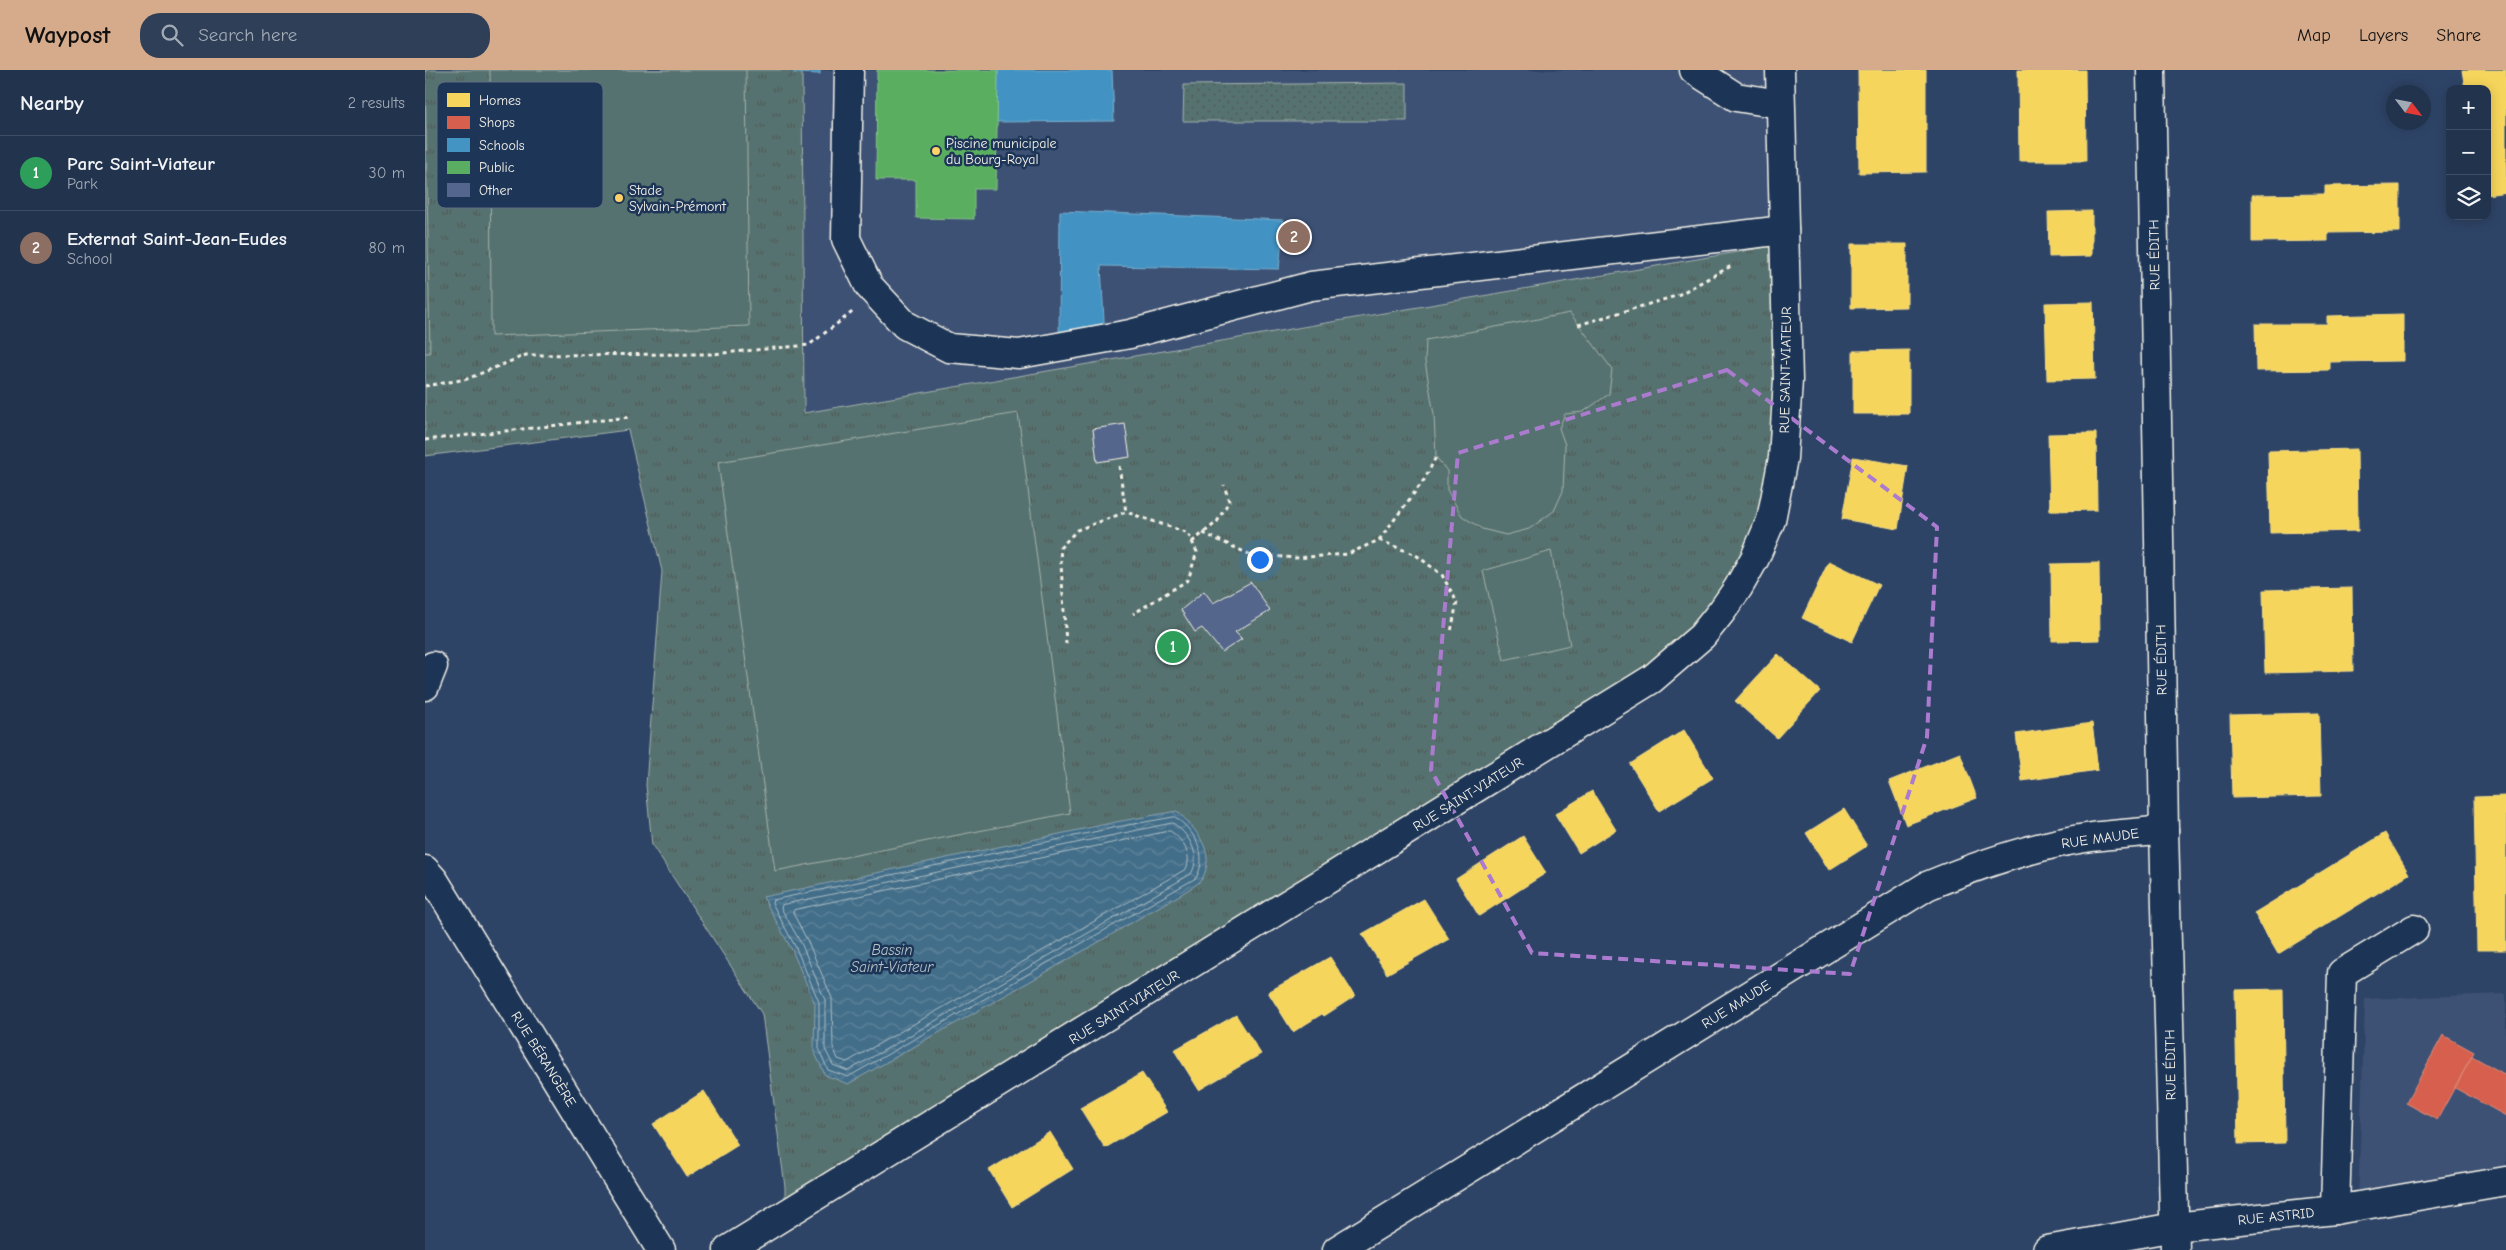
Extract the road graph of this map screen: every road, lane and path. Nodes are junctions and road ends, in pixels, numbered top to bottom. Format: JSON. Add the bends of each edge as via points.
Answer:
{"nodes":[{"id":1,"x":849,"y":70,"type":"edge"},
{"id":2,"x":1694,"y":70,"type":"edge"},
{"id":3,"x":1780,"y":70,"type":"edge"},
{"id":4,"x":2151,"y":70,"type":"edge"},
{"id":5,"x":1780,"y":104,"type":"junction"},
{"id":6,"x":1784,"y":230,"type":"junction"},
{"id":7,"x":1748,"y":234,"type":"junction"},
{"id":8,"x":876,"y":294,"type":"junction"},
{"id":9,"x":1578,"y":325,"type":"dead end"},
{"id":10,"x":425,"y":386,"type":"edge"},
{"id":11,"x":630,"y":418,"type":"dead end"},
{"id":12,"x":425,"y":440,"type":"edge"},
{"id":13,"x":1436,"y":457,"type":"dead end"},
{"id":14,"x":1119,"y":466,"type":"dead end"},
{"id":15,"x":1224,"y":485,"type":"dead end"},
{"id":16,"x":1126,"y":512,"type":"junction"},
{"id":17,"x":1203,"y":533,"type":"junction"},
{"id":18,"x":1379,"y":540,"type":"junction"},
{"id":19,"x":1192,"y":542,"type":"junction"},
{"id":20,"x":1133,"y":614,"type":"dead end"},
{"id":21,"x":1451,"y":632,"type":"dead end"},
{"id":22,"x":1066,"y":644,"type":"dead end"},
{"id":23,"x":2164,"y":830,"type":"junction"},
{"id":24,"x":425,"y":870,"type":"edge"},
{"id":25,"x":2414,"y":929,"type":"dead end"},
{"id":26,"x":2506,"y":1181,"type":"edge"},
{"id":27,"x":2335,"y":1210,"type":"junction"},
{"id":28,"x":2174,"y":1239,"type":"edge"},
{"id":29,"x":661,"y":1250,"type":"edge"},
{"id":30,"x":728,"y":1250,"type":"edge"},
{"id":31,"x":1337,"y":1250,"type":"edge"},
{"id":32,"x":2047,"y":1250,"type":"edge"}],
"edges":[{"from":1,"to":8,"type":"street","via":[[846,239]]},
{"from":2,"to":5,"type":"street","via":[[1736,97]]},
{"from":3,"to":5,"type":"street","name":"RUE SAINT-VIATEUR"},
{"from":4,"to":23,"type":"street","name":"RUE ÉDITH"},
{"from":5,"to":6,"type":"street","name":"RUE SAINT-VIATEUR"},
{"from":6,"to":7,"type":"street"},
{"from":6,"to":30,"type":"street","name":"RUE SAINT-VIATEUR","via":[[1788,380],[1783,458],[1771,520],[1738,588],[1702,636],[1652,679]]},
{"from":7,"to":8,"type":"street","via":[[1311,286],[1130,334],[1019,354],[949,348],[905,325]]},
{"from":7,"to":9,"type":"path","via":[[1738,262],[1684,292]]},
{"from":8,"to":10,"type":"path","via":[[809,345],[712,354],[526,355],[467,379]]},
{"from":11,"to":12,"type":"path"},
{"from":13,"to":18,"type":"path","via":[[1424,480]]},
{"from":14,"to":16,"type":"path"},
{"from":15,"to":17,"type":"path","via":[[1229,501],[1217,522]]},
{"from":16,"to":19,"type":"path","via":[[1188,533]]},
{"from":16,"to":22,"type":"path","via":[[1077,530],[1060,548]]},
{"from":17,"to":18,"type":"path","via":[[1249,554],[1295,558],[1348,554]]},
{"from":17,"to":19,"type":"path"},
{"from":18,"to":21,"type":"path","via":[[1416,554],[1442,575],[1457,602]]},
{"from":19,"to":20,"type":"path","via":[[1197,552],[1188,580]]},
{"from":23,"to":28,"type":"street","name":"RUE ÉDITH"},
{"from":23,"to":31,"type":"street","name":"RUE MAUDE","via":[[2091,837],[2026,851],[1975,866],[1927,886]]},
{"from":24,"to":29,"type":"street","name":"RUE BÉRANGÈRE","via":[[435,880]]},
{"from":25,"to":27,"type":"street","via":[[2342,973]]},
{"from":26,"to":27,"type":"street","name":"RUE ASTRID"},
{"from":27,"to":28,"type":"street","name":"RUE ASTRID"},
{"from":28,"to":32,"type":"street","name":"RUE ASTRID"}]}
